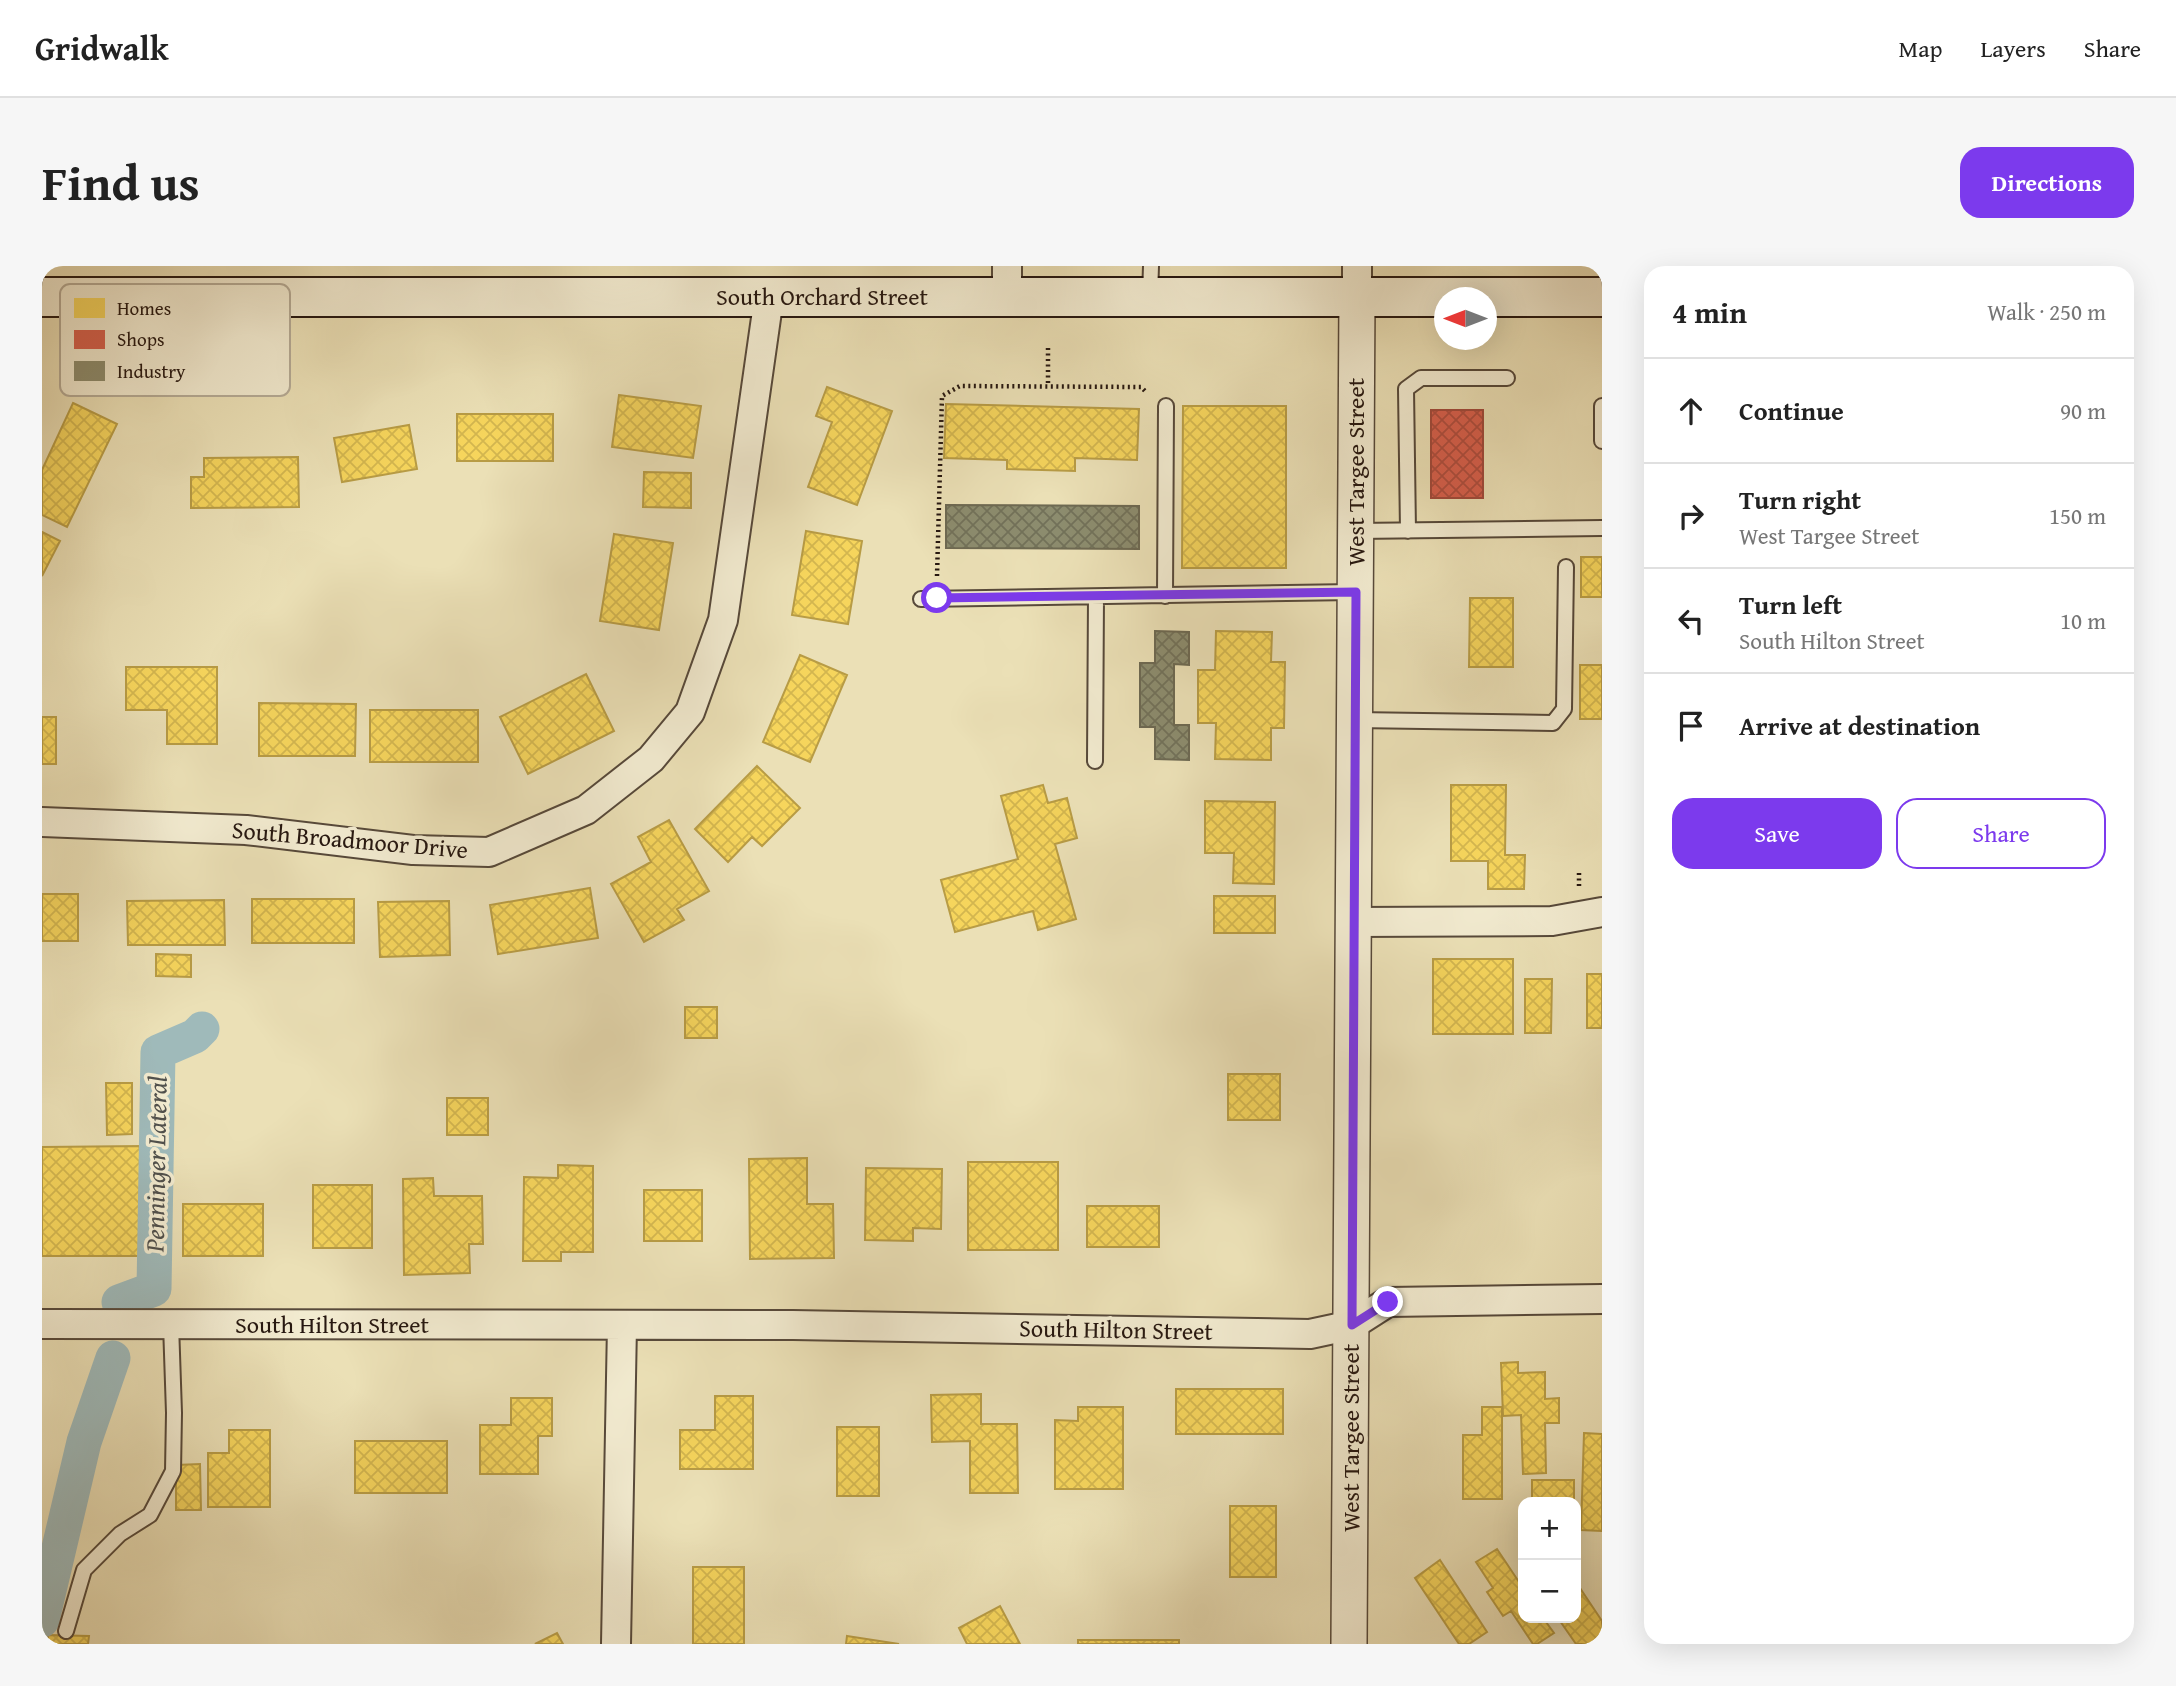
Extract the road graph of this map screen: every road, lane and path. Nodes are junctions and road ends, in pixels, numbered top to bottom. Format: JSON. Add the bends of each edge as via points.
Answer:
{"nodes":[{"id":1,"x":1007,"y":282,"type":"edge"},
{"id":2,"x":1150,"y":282,"type":"edge"},
{"id":3,"x":1357,"y":282,"type":"edge"},
{"id":4,"x":1602,"y":296,"type":"edge"},
{"id":5,"x":42,"y":297,"type":"edge"},
{"id":6,"x":60,"y":297,"type":"edge"},
{"id":7,"x":290,"y":297,"type":"edge"},
{"id":8,"x":769,"y":297,"type":"junction"},
{"id":9,"x":1048,"y":348,"type":"dead end"},
{"id":10,"x":1507,"y":377,"type":"dead end"},
{"id":11,"x":1048,"y":386,"type":"junction"},
{"id":12,"x":1147,"y":398,"type":"dead end"},
{"id":13,"x":1166,"y":406,"type":"dead end"},
{"id":14,"x":1602,"y":406,"type":"edge"},
{"id":15,"x":1602,"y":441,"type":"edge"},
{"id":16,"x":1602,"y":528,"type":"edge"},
{"id":17,"x":1355,"y":531,"type":"junction"},
{"id":18,"x":1408,"y":531,"type":"junction"},
{"id":19,"x":1566,"y":567,"type":"dead end"},
{"id":20,"x":1356,"y":592,"type":"junction"},
{"id":21,"x":1165,"y":596,"type":"junction"},
{"id":22,"x":1096,"y":597,"type":"junction"},
{"id":23,"x":921,"y":598,"type":"dead end"},
{"id":24,"x":937,"y":598,"type":"junction"},
{"id":25,"x":1355,"y":720,"type":"junction"},
{"id":26,"x":1095,"y":761,"type":"dead end"},
{"id":27,"x":42,"y":822,"type":"edge"},
{"id":28,"x":1602,"y":912,"type":"edge"},
{"id":29,"x":1354,"y":922,"type":"junction"},
{"id":30,"x":1602,"y":1299,"type":"edge"},
{"id":31,"x":42,"y":1324,"type":"edge"},
{"id":32,"x":171,"y":1324,"type":"junction"},
{"id":33,"x":622,"y":1325,"type":"junction"},
{"id":34,"x":1352,"y":1325,"type":"junction"},
{"id":35,"x":66,"y":1631,"type":"dead end"},
{"id":36,"x":617,"y":1644,"type":"edge"},
{"id":37,"x":1349,"y":1644,"type":"edge"}],
"edges":[{"from":1,"to":2,"type":"main road","name":"South Orchard Street"},
{"from":1,"to":8,"type":"main road","name":"South Orchard Street"},
{"from":2,"to":3,"type":"main road","name":"South Orchard Street"},
{"from":3,"to":4,"type":"main road","name":"South Orchard Street"},
{"from":3,"to":17,"type":"street","name":"West Targee Street"},
{"from":5,"to":6,"type":"main road","name":"South Orchard Street"},
{"from":7,"to":8,"type":"main road","name":"South Orchard Street"},
{"from":8,"to":27,"type":"street","name":"South Broadmoor Drive","via":[[723,620],[690,712],[651,759],[586,810],[489,852],[413,850],[246,830]]},
{"from":9,"to":11,"type":"path"},
{"from":10,"to":18,"type":"lane","via":[[1421,377],[1406,389]]},
{"from":11,"to":12,"type":"path","via":[[1141,387]]},
{"from":11,"to":24,"type":"path","via":[[960,386],[942,396]]},
{"from":13,"to":21,"type":"lane"},
{"from":14,"to":15,"type":"lane"},
{"from":16,"to":18,"type":"lane"},
{"from":17,"to":18,"type":"lane"},
{"from":17,"to":20,"type":"street","name":"West Targee Street"},
{"from":19,"to":25,"type":"lane","via":[[1564,709],[1553,723]]},
{"from":20,"to":21,"type":"lane"},
{"from":20,"to":25,"type":"street","name":"West Targee Street"},
{"from":21,"to":22,"type":"lane"},
{"from":22,"to":24,"type":"lane"},
{"from":22,"to":26,"type":"lane"},
{"from":23,"to":24,"type":"lane"},
{"from":25,"to":29,"type":"street","name":"West Targee Street"},
{"from":28,"to":29,"type":"street","via":[[1552,921]]},
{"from":29,"to":34,"type":"street","name":"West Targee Street"},
{"from":30,"to":34,"type":"street","name":"South Hilton Street","via":[[1388,1302]]},
{"from":31,"to":32,"type":"street","name":"South Hilton Street"},
{"from":32,"to":33,"type":"street","name":"South Hilton Street"},
{"from":32,"to":35,"type":"lane","via":[[173,1471],[150,1515],[120,1534],[84,1570]]},
{"from":33,"to":34,"type":"street","name":"South Hilton Street","via":[[1310,1334]]},
{"from":33,"to":36,"type":"street"},
{"from":34,"to":37,"type":"street","name":"West Targee Street"}]}
